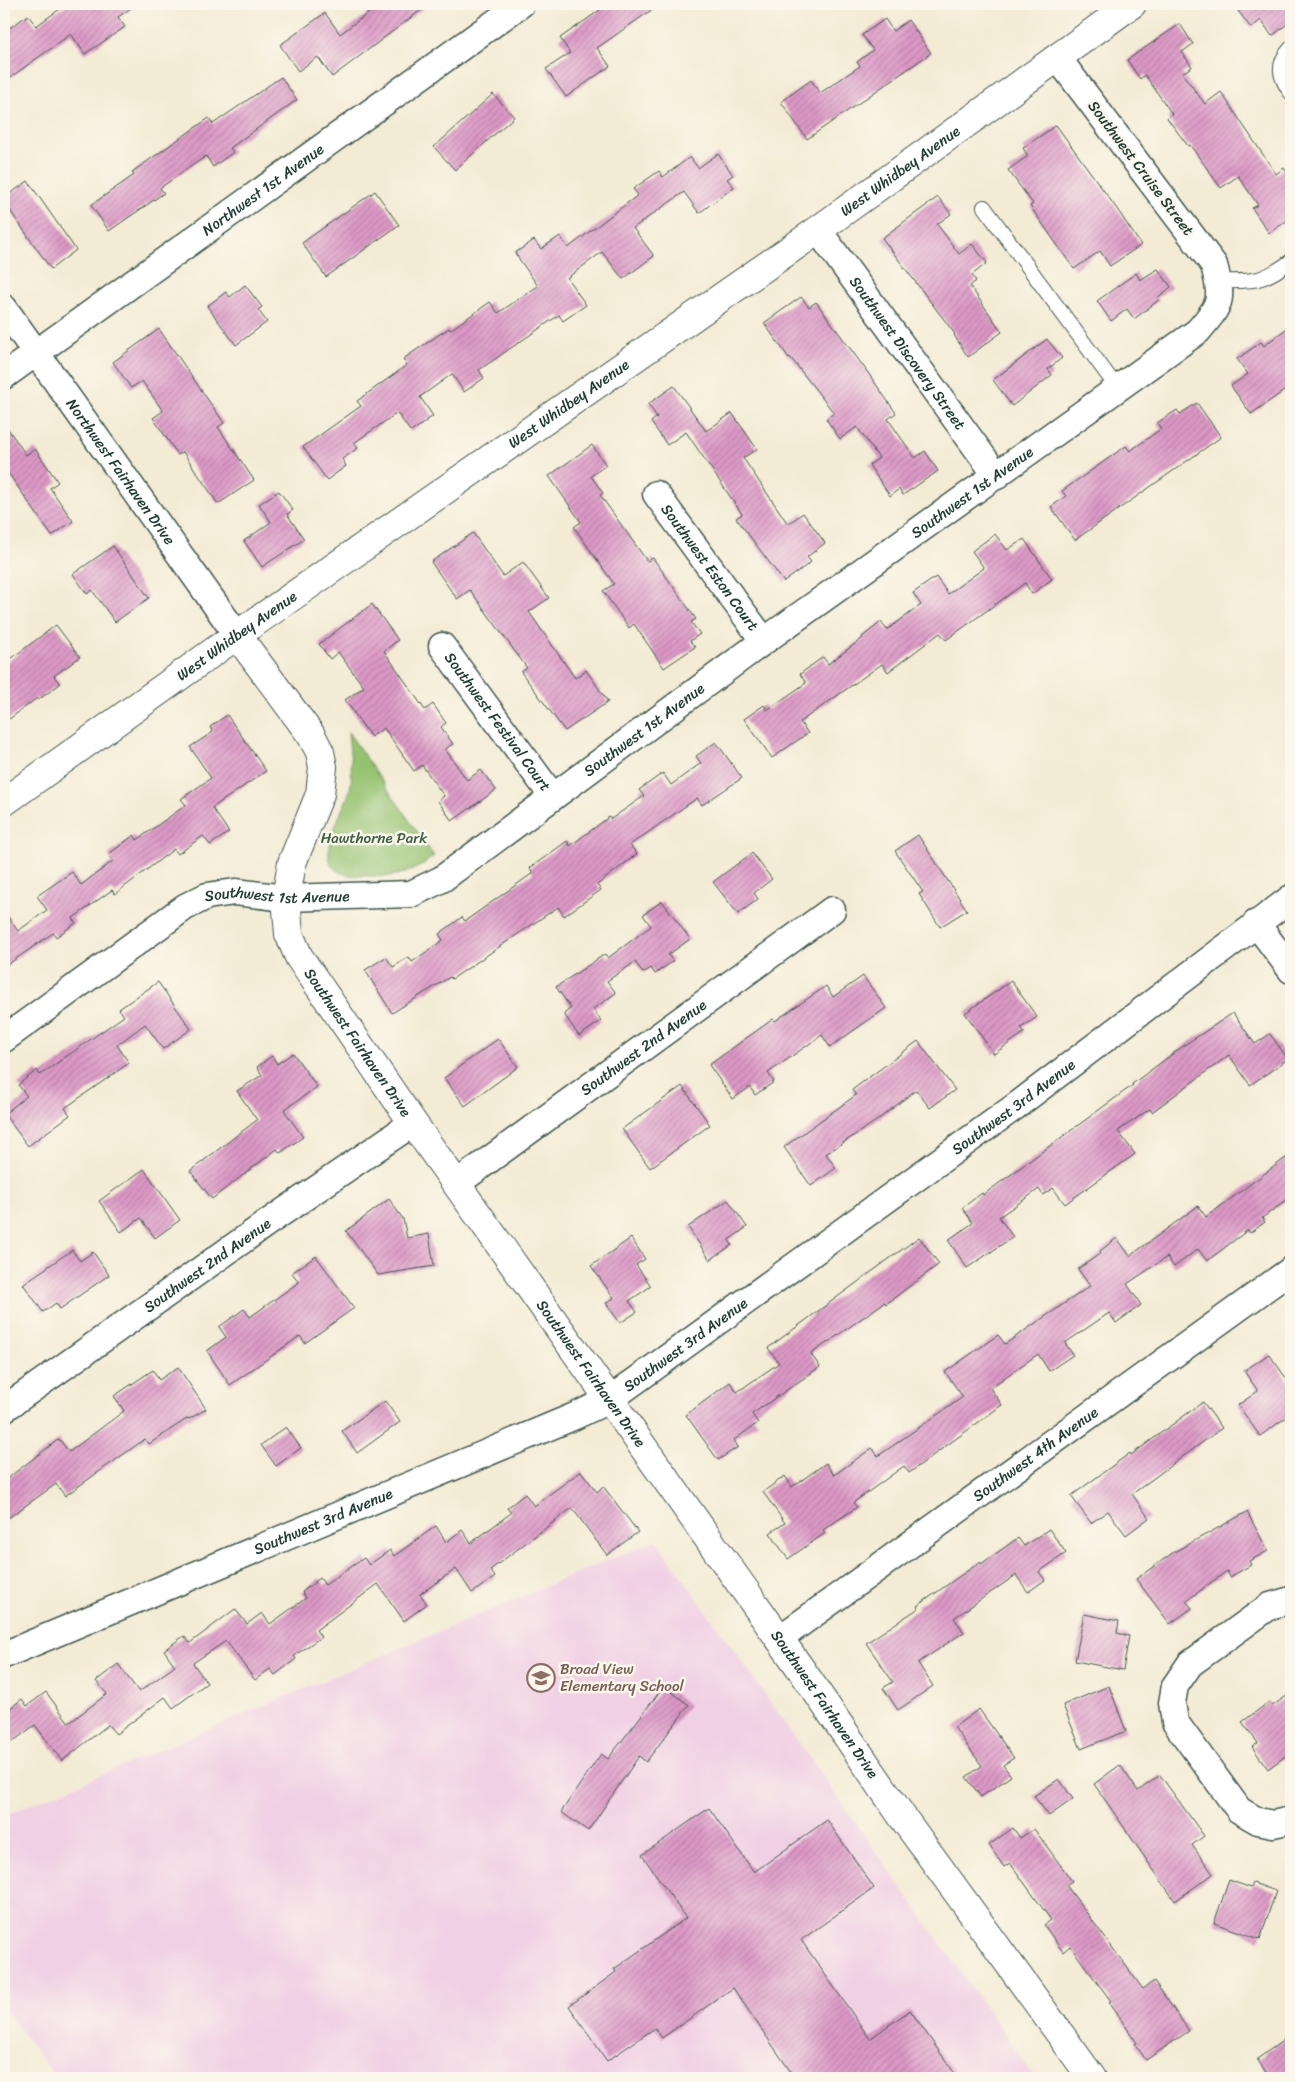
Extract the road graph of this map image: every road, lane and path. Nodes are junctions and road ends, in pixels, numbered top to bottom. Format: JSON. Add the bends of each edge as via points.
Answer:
{"nodes":[{"id":1,"x":521,"y":4,"type":"edge"},
{"id":2,"x":1132,"y":4,"type":"edge"},
{"id":3,"x":1291,"y":48,"type":"edge"},
{"id":4,"x":1057,"y":57,"type":"junction"},
{"id":5,"x":1291,"y":93,"type":"edge"},
{"id":6,"x":984,"y":206,"type":"dead end"},
{"id":7,"x":818,"y":230,"type":"junction"},
{"id":8,"x":1291,"y":261,"type":"edge"},
{"id":9,"x":1218,"y":281,"type":"junction"},
{"id":10,"x":4,"y":308,"type":"edge"},
{"id":11,"x":36,"y":353,"type":"junction"},
{"id":12,"x":4,"y":376,"type":"edge"},
{"id":13,"x":1118,"y":389,"type":"junction"},
{"id":14,"x":997,"y":476,"type":"junction"},
{"id":15,"x":656,"y":494,"type":"dead end"},
{"id":16,"x":237,"y":635,"type":"junction"},
{"id":17,"x":764,"y":641,"type":"junction"},
{"id":18,"x":442,"y":646,"type":"dead end"},
{"id":19,"x":553,"y":797,"type":"junction"},
{"id":20,"x":4,"y":802,"type":"edge"},
{"id":21,"x":286,"y":898,"type":"junction"},
{"id":22,"x":1291,"y":898,"type":"edge"},
{"id":23,"x":832,"y":910,"type":"dead end"},
{"id":24,"x":1256,"y":923,"type":"junction"},
{"id":25,"x":1291,"y":970,"type":"edge"},
{"id":26,"x":4,"y":1039,"type":"edge"},
{"id":27,"x":413,"y":1124,"type":"junction"},
{"id":28,"x":456,"y":1184,"type":"junction"},
{"id":29,"x":1291,"y":1270,"type":"edge"},
{"id":30,"x":610,"y":1400,"type":"junction"},
{"id":31,"x":4,"y":1409,"type":"edge"},
{"id":32,"x":1291,"y":1600,"type":"edge"},
{"id":33,"x":779,"y":1638,"type":"junction"},
{"id":34,"x":4,"y":1655,"type":"edge"},
{"id":35,"x":1291,"y":1820,"type":"edge"},
{"id":36,"x":1092,"y":2078,"type":"edge"}],
"edges":[{"from":1,"to":11,"type":"street","name":"Northwest 1st Avenue"},
{"from":2,"to":4,"type":"street","name":"West Whidbey Avenue"},
{"from":3,"to":5,"type":"lane","via":[[1283,56],[1281,70],[1283,82]]},
{"from":4,"to":7,"type":"street","name":"West Whidbey Avenue"},
{"from":4,"to":9,"type":"street","name":"Southwest Cruise Street","via":[[1214,265]]},
{"from":6,"to":13,"type":"lane"},
{"from":7,"to":14,"type":"street","name":"Southwest Discovery Street"},
{"from":7,"to":16,"type":"street","name":"West Whidbey Avenue"},
{"from":8,"to":9,"type":"lane","via":[[1260,280]]},
{"from":9,"to":13,"type":"street","name":"Southwest 1st Avenue","via":[[1220,294],[1214,312],[1198,331]]},
{"from":10,"to":11,"type":"street","name":"Northwest Fairhaven Drive"},
{"from":11,"to":12,"type":"street","name":"Northwest 1st Avenue"},
{"from":11,"to":16,"type":"street","name":"Northwest Fairhaven Drive"},
{"from":13,"to":14,"type":"street","name":"Southwest 1st Avenue"},
{"from":14,"to":17,"type":"street","name":"Southwest 1st Avenue"},
{"from":15,"to":17,"type":"street","name":"Southwest Eston Court"},
{"from":16,"to":20,"type":"street","name":"West Whidbey Avenue"},
{"from":16,"to":21,"type":"street","name":"Southwest Fairhaven Drive","via":[[310,735],[320,752],[323,767],[320,794],[292,863]]},
{"from":17,"to":19,"type":"street","name":"Southwest 1st Avenue"},
{"from":18,"to":19,"type":"street","name":"Southwest Festival Court"},
{"from":19,"to":21,"type":"street","name":"Southwest 1st Avenue","via":[[442,879],[411,894]]},
{"from":21,"to":26,"type":"street","name":"Southwest 1st Avenue","via":[[235,892],[207,896],[185,907]]},
{"from":21,"to":27,"type":"street","name":"Southwest Fairhaven Drive","via":[[289,934],[299,957]]},
{"from":22,"to":24,"type":"street","name":"Southwest 3rd Avenue"},
{"from":23,"to":28,"type":"street","name":"Southwest 2nd Avenue"},
{"from":24,"to":25,"type":"street"},
{"from":24,"to":30,"type":"street","name":"Southwest 3rd Avenue","via":[[1016,1106]]},
{"from":27,"to":28,"type":"street","name":"Southwest Fairhaven Drive"},
{"from":27,"to":31,"type":"street","name":"Southwest 2nd Avenue"},
{"from":28,"to":30,"type":"street","name":"Southwest Fairhaven Drive"},
{"from":29,"to":33,"type":"street","name":"Southwest 4th Avenue"},
{"from":30,"to":33,"type":"street","name":"Southwest Fairhaven Drive"},
{"from":30,"to":34,"type":"street","name":"Southwest 3rd Avenue"},
{"from":32,"to":35,"type":"street","via":[[1270,1606],[1190,1664],[1175,1686],[1172,1704],[1174,1722],[1239,1810],[1258,1821],[1273,1824]]},
{"from":33,"to":36,"type":"street","name":"Southwest Fairhaven Drive","via":[[901,1815]]}]}
